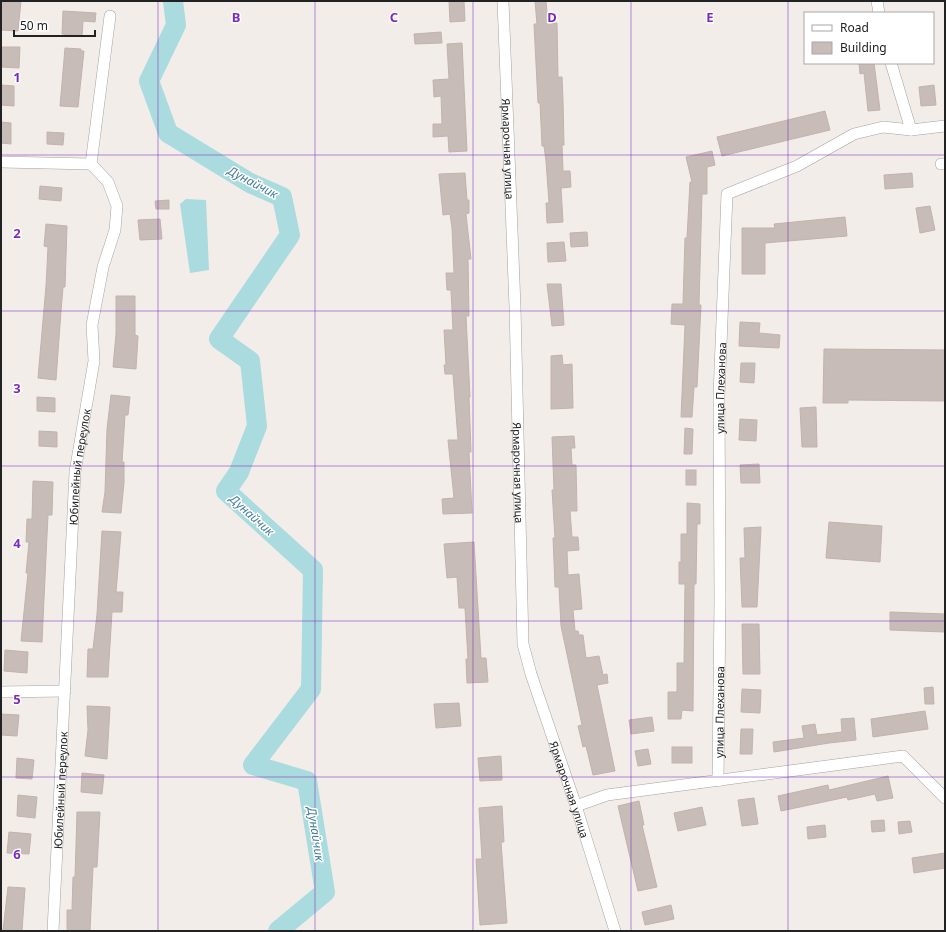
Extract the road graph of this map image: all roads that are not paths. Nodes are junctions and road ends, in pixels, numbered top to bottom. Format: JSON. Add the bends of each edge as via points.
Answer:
{"nodes":[{"id":1,"x":503,"y":1,"type":"edge"},
{"id":2,"x":877,"y":1,"type":"edge"},
{"id":3,"x":879,"y":12,"type":"edge"},
{"id":4,"x":110,"y":16,"type":"dead end"},
{"id":5,"x":891,"y":64,"type":"edge"},
{"id":6,"x":945,"y":126,"type":"edge"},
{"id":7,"x":911,"y":130,"type":"junction"},
{"id":8,"x":1,"y":162,"type":"edge"},
{"id":9,"x":91,"y":164,"type":"junction"},
{"id":10,"x":65,"y":691,"type":"junction"},
{"id":11,"x":1,"y":692,"type":"edge"},
{"id":12,"x":718,"y":781,"type":"junction"},
{"id":13,"x":945,"y":798,"type":"edge"},
{"id":14,"x":576,"y":806,"type":"junction"},
{"id":15,"x":53,"y":931,"type":"edge"},
{"id":16,"x":615,"y":931,"type":"edge"}],
"edges":[{"from":1,"to":14,"type":"street","name":"Ярмарочная улица","via":[[515,307],[523,644]]},
{"from":2,"to":3,"type":"street"},
{"from":4,"to":9,"type":"street"},
{"from":5,"to":7,"type":"street"},
{"from":6,"to":7,"type":"street"},
{"from":7,"to":12,"type":"street","name":"улица Плеханова","via":[[883,127],[854,134],[796,166],[727,194],[719,396]]},
{"from":8,"to":9,"type":"street"},
{"from":9,"to":10,"type":"street","name":"Юбилейный переулок","via":[[108,182],[117,206],[115,230],[102,267],[92,325],[94,361],[74,472]]},
{"from":10,"to":11,"type":"street"},
{"from":10,"to":15,"type":"street","name":"Юбилейный переулок"},
{"from":12,"to":13,"type":"street","via":[[903,756]]},
{"from":12,"to":14,"type":"street","via":[[607,796]]},
{"from":14,"to":16,"type":"street","name":"Ярмарочная улица"}]}
